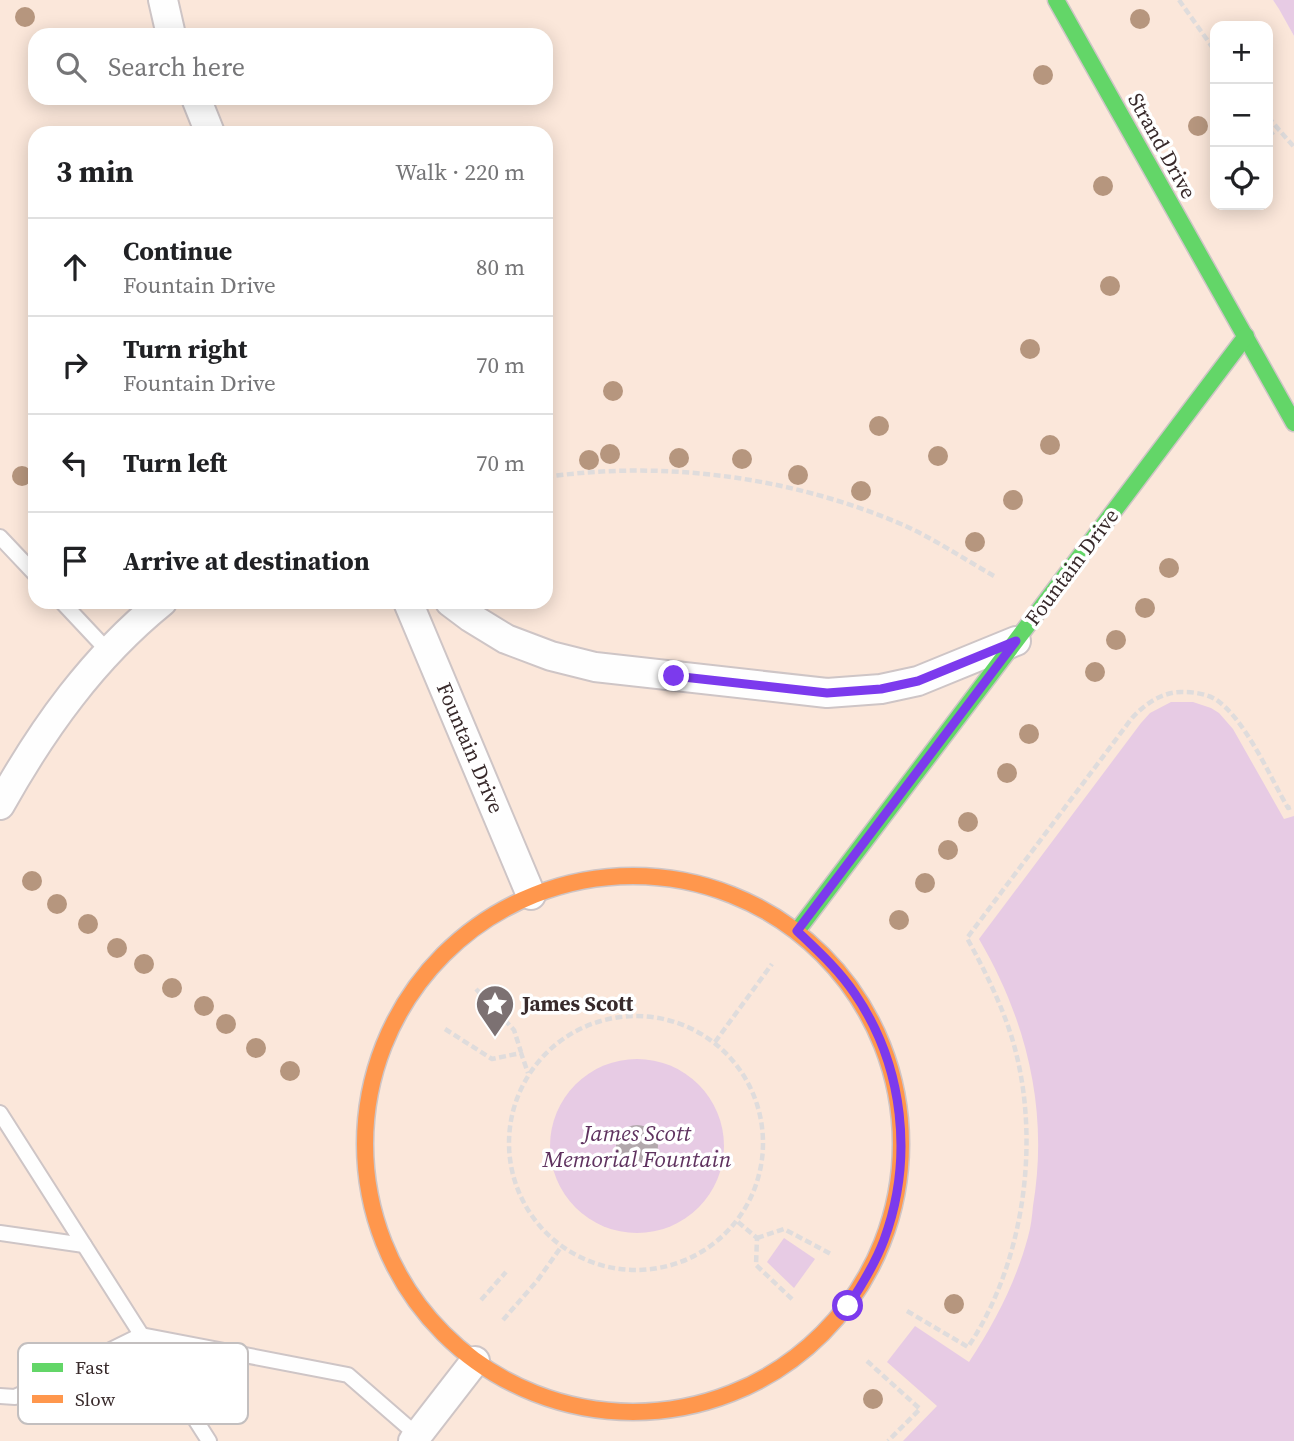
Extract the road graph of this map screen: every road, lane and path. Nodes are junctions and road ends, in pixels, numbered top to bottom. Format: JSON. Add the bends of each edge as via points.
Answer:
{"nodes":[{"id":1,"x":163,"y":0,"type":"edge"},
{"id":2,"x":1056,"y":0,"type":"edge"},
{"id":3,"x":1179,"y":0,"type":"edge"},
{"id":4,"x":169,"y":28,"type":"edge"},
{"id":5,"x":1210,"y":44,"type":"edge"},
{"id":6,"x":199,"y":105,"type":"edge"},
{"id":7,"x":1273,"y":123,"type":"edge"},
{"id":8,"x":207,"y":126,"type":"edge"},
{"id":9,"x":1278,"y":129,"type":"junction"},
{"id":10,"x":1273,"y":132,"type":"edge"},
{"id":11,"x":1294,"y":147,"type":"edge"},
{"id":12,"x":1245,"y":336,"type":"junction"},
{"id":13,"x":1294,"y":423,"type":"edge"},
{"id":14,"x":553,"y":476,"type":"edge"},
{"id":15,"x":0,"y":537,"type":"edge"},
{"id":16,"x":28,"y":567,"type":"edge"},
{"id":17,"x":994,"y":576,"type":"dead end"},
{"id":18,"x":69,"y":609,"type":"edge"},
{"id":19,"x":153,"y":609,"type":"edge"},
{"id":20,"x":411,"y":609,"type":"edge"},
{"id":21,"x":459,"y":609,"type":"edge"},
{"id":22,"x":1016,"y":641,"type":"junction"},
{"id":23,"x":108,"y":651,"type":"junction"},
{"id":24,"x":0,"y":805,"type":"edge"},
{"id":25,"x":1294,"y":806,"type":"edge"},
{"id":26,"x":531,"y":895,"type":"junction"},
{"id":27,"x":797,"y":931,"type":"junction"},
{"id":28,"x":772,"y":964,"type":"dead end"},
{"id":29,"x":476,"y":989,"type":"dead end"},
{"id":30,"x":445,"y":1029,"type":"dead end"},
{"id":31,"x":715,"y":1042,"type":"junction"},
{"id":32,"x":521,"y":1053,"type":"junction"},
{"id":33,"x":528,"y":1073,"type":"junction"},
{"id":34,"x":0,"y":1113,"type":"edge"},
{"id":35,"x":738,"y":1222,"type":"junction"},
{"id":36,"x":0,"y":1233,"type":"edge"},
{"id":37,"x":757,"y":1238,"type":"junction"},
{"id":38,"x":84,"y":1245,"type":"junction"},
{"id":39,"x":562,"y":1247,"type":"junction"},
{"id":40,"x":831,"y":1254,"type":"dead end"},
{"id":41,"x":506,"y":1272,"type":"dead end"},
{"id":42,"x":481,"y":1300,"type":"dead end"},
{"id":43,"x":794,"y":1301,"type":"dead end"},
{"id":44,"x":907,"y":1311,"type":"dead end"},
{"id":45,"x":503,"y":1320,"type":"dead end"},
{"id":46,"x":141,"y":1335,"type":"junction"},
{"id":47,"x":125,"y":1343,"type":"edge"},
{"id":48,"x":146,"y":1343,"type":"edge"},
{"id":49,"x":182,"y":1343,"type":"edge"},
{"id":50,"x":248,"y":1356,"type":"edge"},
{"id":51,"x":475,"y":1361,"type":"junction"},
{"id":52,"x":867,"y":1362,"type":"dead end"},
{"id":53,"x":0,"y":1396,"type":"edge"},
{"id":54,"x":18,"y":1396,"type":"edge"},
{"id":55,"x":198,"y":1424,"type":"edge"},
{"id":56,"x":415,"y":1438,"type":"edge"},
{"id":57,"x":209,"y":1441,"type":"edge"},
{"id":58,"x":888,"y":1441,"type":"edge"}],
"edges":[{"from":1,"to":4,"type":"street"},
{"from":2,"to":12,"type":"street","name":"Strand Drive"},
{"from":3,"to":5,"type":"path"},
{"from":6,"to":8,"type":"street"},
{"from":7,"to":9,"type":"path"},
{"from":9,"to":10,"type":"path"},
{"from":9,"to":11,"type":"path"},
{"from":12,"to":13,"type":"street","name":"Strand Drive"},
{"from":12,"to":22,"type":"street","name":"Fountain Drive"},
{"from":14,"to":17,"type":"path","via":[[684,472],[803,490],[902,525]]},
{"from":15,"to":16,"type":"lane"},
{"from":18,"to":23,"type":"lane"},
{"from":19,"to":23,"type":"street"},
{"from":20,"to":26,"type":"street","name":"Fountain Drive"},
{"from":21,"to":22,"type":"street","via":[[506,639],[596,667],[827,693],[918,681]]},
{"from":22,"to":27,"type":"street","name":"Fountain Drive"},
{"from":23,"to":24,"type":"street","via":[[54,716]]},
{"from":25,"to":44,"type":"path","via":[[1288,808],[1241,724],[1213,698],[1180,691],[1143,706],[1132,718],[967,938],[1011,1035],[1026,1117],[1023,1195],[997,1294],[968,1347]]},
{"from":26,"to":27,"type":"street","via":[[598,877],[668,877],[736,896]]},
{"from":26,"to":51,"type":"street","via":[[473,928],[425,973],[390,1028],[369,1091],[368,1189],[388,1252],[421,1309]]},
{"from":27,"to":51,"type":"street","via":[[855,994],[877,1032],[892,1072],[900,1114],[896,1200],[884,1241],[848,1306],[796,1359],[760,1382],[720,1399],[678,1409],[592,1410],[550,1400]]},
{"from":28,"to":31,"type":"path"},
{"from":29,"to":32,"type":"path","via":[[514,1030]]},
{"from":30,"to":32,"type":"path","via":[[492,1059]]},
{"from":31,"to":33,"type":"path","via":[[693,1028],[650,1015],[615,1016],[581,1026],[552,1046]]},
{"from":31,"to":35,"type":"path","via":[[742,1071],[759,1108],[764,1147],[757,1186]]},
{"from":32,"to":33,"type":"path"},
{"from":33,"to":39,"type":"path","via":[[512,1108],[508,1147],[515,1186],[534,1220]]},
{"from":34,"to":38,"type":"lane"},
{"from":35,"to":37,"type":"path"},
{"from":35,"to":39,"type":"path","via":[[709,1248],[674,1266],[635,1272],[597,1265]]},
{"from":36,"to":38,"type":"lane"},
{"from":37,"to":40,"type":"path","via":[[784,1229]]},
{"from":37,"to":43,"type":"path","via":[[756,1265]]},
{"from":38,"to":46,"type":"lane"},
{"from":39,"to":45,"type":"path"},
{"from":41,"to":42,"type":"path"},
{"from":46,"to":47,"type":"lane"},
{"from":46,"to":48,"type":"lane"},
{"from":46,"to":49,"type":"lane"},
{"from":50,"to":56,"type":"lane","via":[[348,1375]]},
{"from":51,"to":56,"type":"street"},
{"from":52,"to":58,"type":"path","via":[[920,1409]]},
{"from":53,"to":54,"type":"lane"},
{"from":55,"to":57,"type":"lane"}]}
